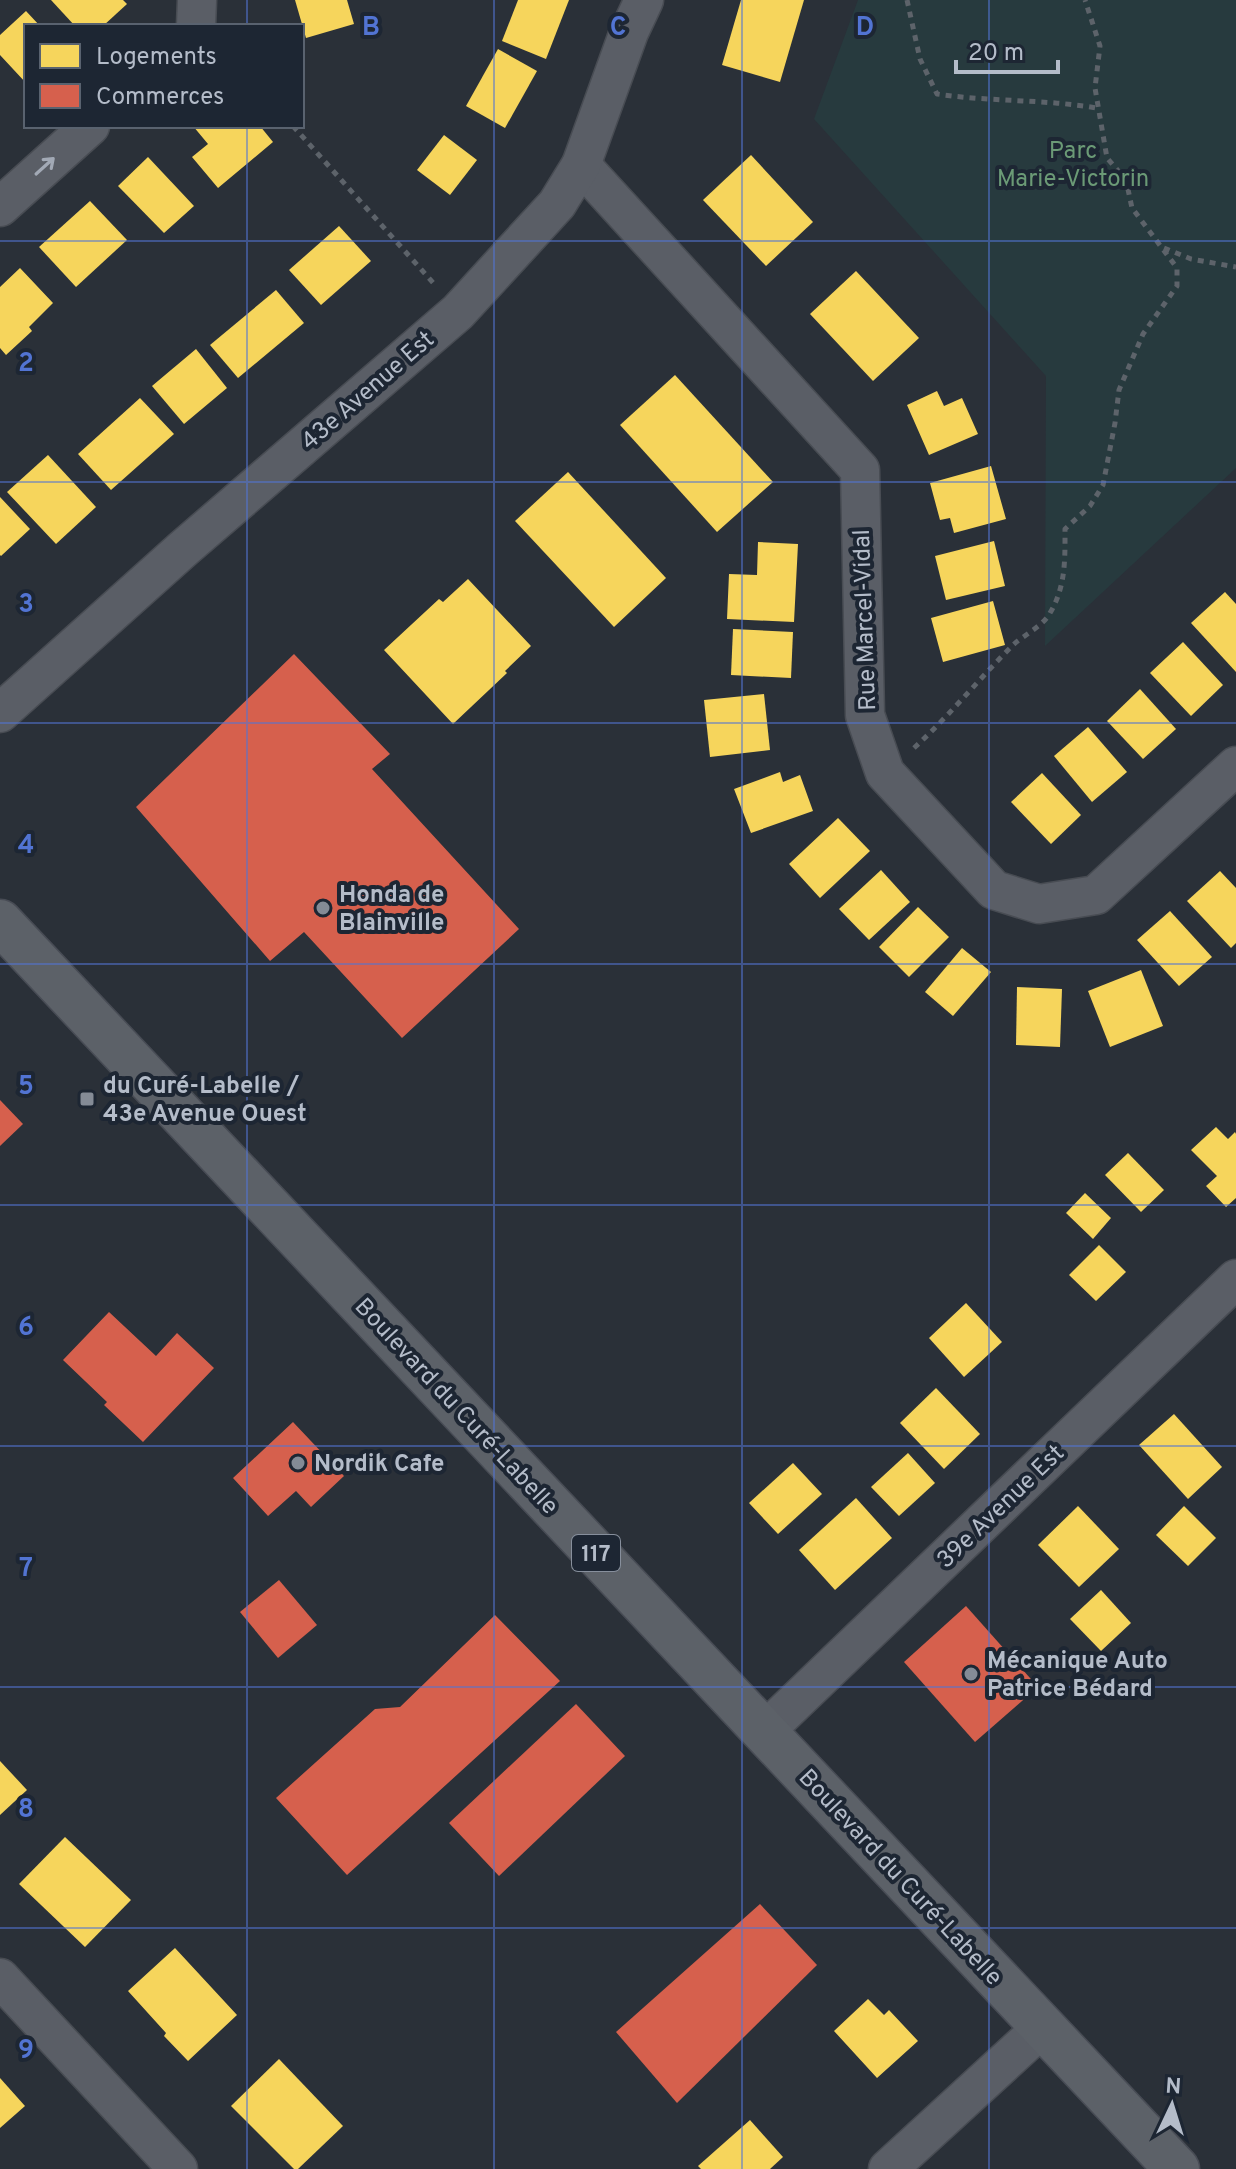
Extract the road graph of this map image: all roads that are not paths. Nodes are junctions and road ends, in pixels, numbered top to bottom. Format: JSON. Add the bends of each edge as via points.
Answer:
{"nodes":[{"id":1,"x":197,"y":0,"type":"edge"},
{"id":2,"x":644,"y":0,"type":"edge"},
{"id":3,"x":196,"y":24,"type":"edge"},
{"id":4,"x":88,"y":128,"type":"edge"},
{"id":5,"x":581,"y":165,"type":"junction"},
{"id":6,"x":0,"y":207,"type":"edge"},
{"id":7,"x":0,"y":713,"type":"edge"},
{"id":8,"x":1236,"y":766,"type":"edge"},
{"id":9,"x":5,"y":937,"type":"edge"},
{"id":10,"x":1236,"y":1279,"type":"edge"},
{"id":11,"x":764,"y":1732,"type":"junction"},
{"id":12,"x":0,"y":1978,"type":"edge"},
{"id":13,"x":1043,"y":2027,"type":"junction"},
{"id":14,"x":178,"y":2169,"type":"edge"},
{"id":15,"x":888,"y":2169,"type":"edge"},
{"id":16,"x":1177,"y":2169,"type":"edge"}],
"edges":[{"from":1,"to":3,"type":"street"},
{"from":2,"to":5,"type":"street","name":"43e Avenue Est"},
{"from":6,"to":4,"type":"street","one_way":true},
{"from":5,"to":7,"type":"street","name":"43e Avenue Est","via":[[557,204],[458,312]]},
{"from":5,"to":8,"type":"street","name":"Rue Marcel-Vidal","via":[[860,470],[865,715],[885,773],[994,890],[1039,904],[1096,895]]},
{"from":9,"to":11,"type":"main road","name":"Boulevard du Curé-Labelle","number":"117"},
{"from":10,"to":11,"type":"street","name":"39e Avenue Est"},
{"from":11,"to":13,"type":"main road","name":"Boulevard du Curé-Labelle","number":"117"},
{"from":12,"to":14,"type":"street"},
{"from":13,"to":15,"type":"street"},
{"from":13,"to":16,"type":"main road","name":"Boulevard du Curé-Labelle","number":"117"}]}
